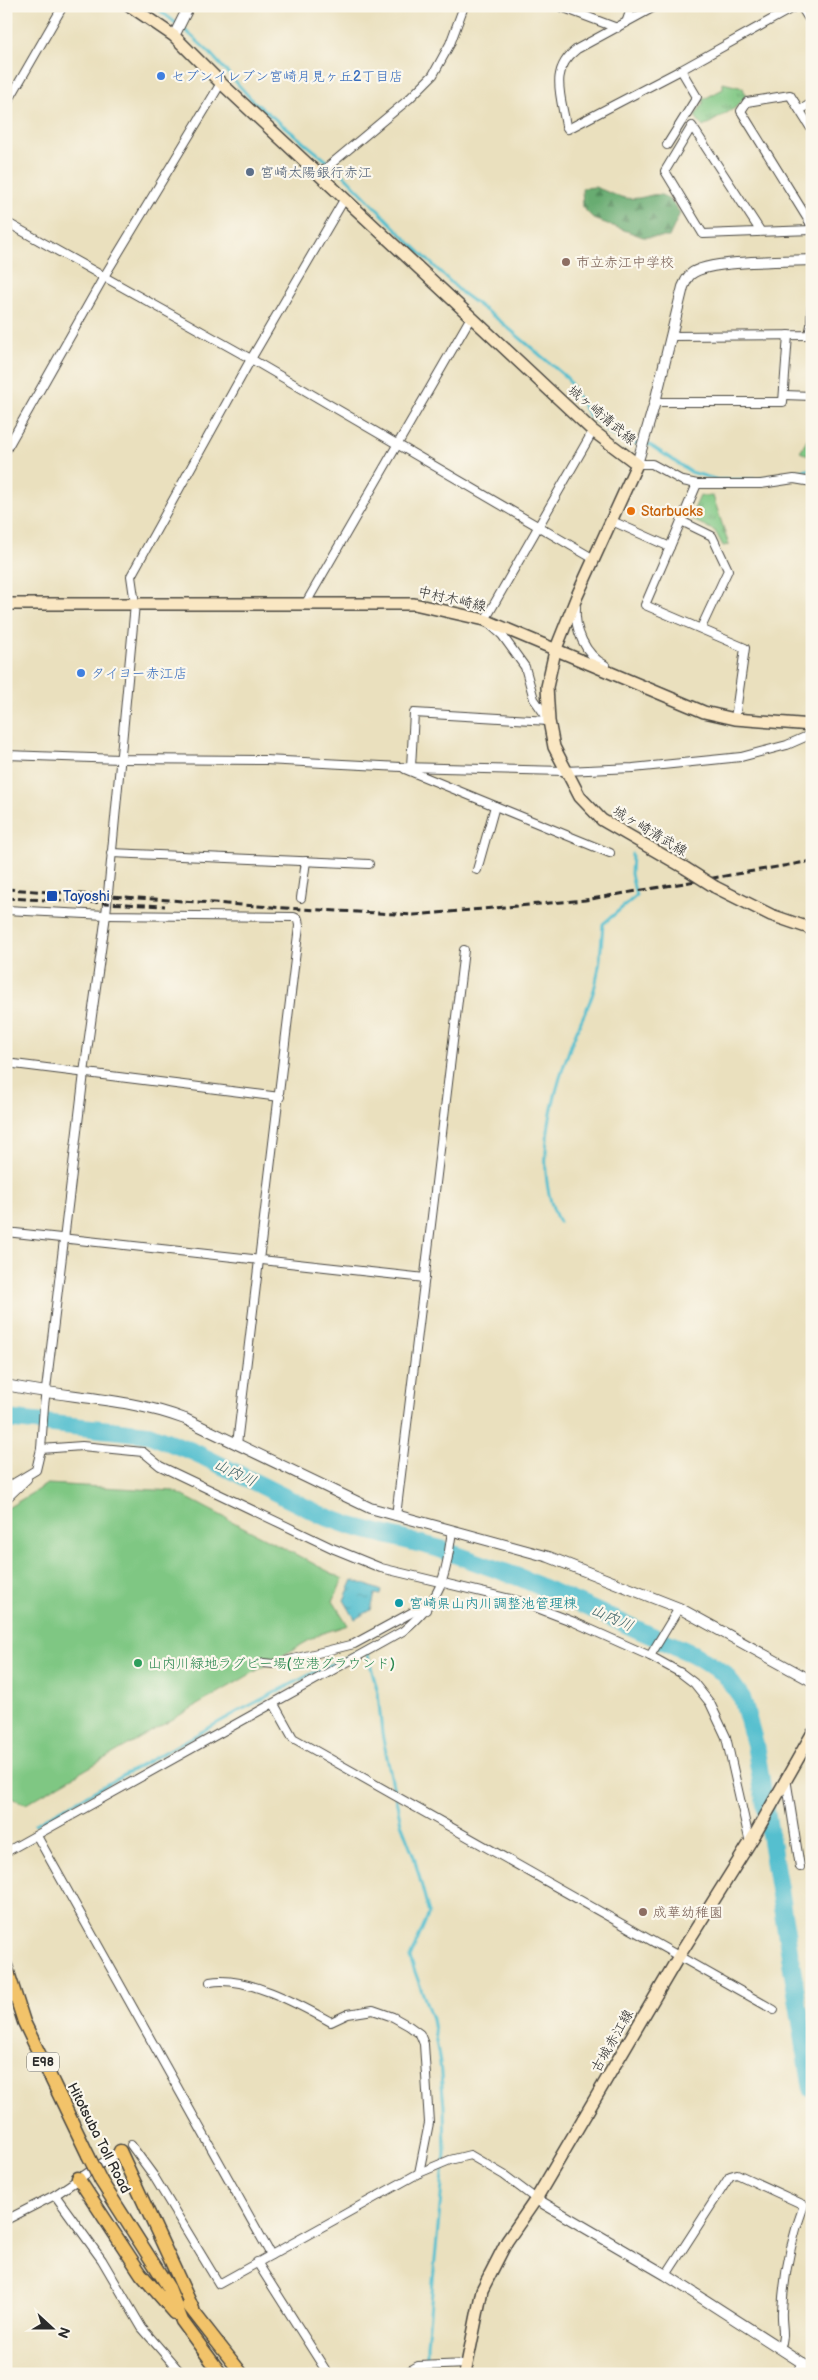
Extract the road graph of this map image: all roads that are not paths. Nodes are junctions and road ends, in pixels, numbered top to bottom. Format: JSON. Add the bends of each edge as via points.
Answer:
{"nodes":[{"id":1,"x":62,"y":6,"type":"edge"},
{"id":2,"x":130,"y":6,"type":"edge"},
{"id":3,"x":189,"y":6,"type":"edge"},
{"id":4,"x":464,"y":6,"type":"edge"},
{"id":5,"x":559,"y":6,"type":"edge"},
{"id":6,"x":632,"y":6,"type":"edge"},
{"id":7,"x":656,"y":6,"type":"edge"},
{"id":8,"x":796,"y":6,"type":"edge"},
{"id":9,"x":802,"y":6,"type":"edge"},
{"id":10,"x":812,"y":22,"type":"edge"},
{"id":11,"x":626,"y":23,"type":"junction"},
{"id":12,"x":618,"y":28,"type":"junction"},
{"id":13,"x":175,"y":34,"type":"junction"},
{"id":14,"x":682,"y":70,"type":"junction"},
{"id":15,"x":221,"y":83,"type":"junction"},
{"id":16,"x":812,"y":103,"type":"edge"},
{"id":17,"x":6,"y":105,"type":"edge"},
{"id":18,"x":800,"y":110,"type":"junction"},
{"id":19,"x":812,"y":130,"type":"edge"},
{"id":20,"x":668,"y":145,"type":"dead end"},
{"id":21,"x":322,"y":171,"type":"junction"},
{"id":22,"x":345,"y":198,"type":"junction"},
{"id":23,"x":6,"y":222,"type":"edge"},
{"id":24,"x":812,"y":228,"type":"edge"},
{"id":25,"x":761,"y":232,"type":"junction"},
{"id":26,"x":812,"y":260,"type":"edge"},
{"id":27,"x":105,"y":275,"type":"junction"},
{"id":28,"x":812,"y":304,"type":"edge"},
{"id":29,"x":471,"y":316,"type":"junction"},
{"id":30,"x":812,"y":320,"type":"edge"},
{"id":31,"x":788,"y":335,"type":"junction"},
{"id":32,"x":672,"y":336,"type":"junction"},
{"id":33,"x":251,"y":359,"type":"junction"},
{"id":34,"x":784,"y":395,"type":"junction"},
{"id":35,"x":812,"y":396,"type":"edge"},
{"id":36,"x":655,"y":402,"type":"junction"},
{"id":37,"x":593,"y":431,"type":"junction"},
{"id":38,"x":398,"y":444,"type":"junction"},
{"id":39,"x":6,"y":450,"type":"edge"},
{"id":40,"x":637,"y":464,"type":"junction"},
{"id":41,"x":812,"y":482,"type":"edge"},
{"id":42,"x":698,"y":484,"type":"junction"},
{"id":43,"x":612,"y":521,"type":"junction"},
{"id":44,"x":681,"y":521,"type":"junction"},
{"id":45,"x":538,"y":526,"type":"junction"},
{"id":46,"x":670,"y":547,"type":"junction"},
{"id":47,"x":594,"y":559,"type":"junction"},
{"id":48,"x":577,"y":596,"type":"junction"},
{"id":49,"x":306,"y":602,"type":"junction"},
{"id":50,"x":6,"y":604,"type":"edge"},
{"id":51,"x":135,"y":604,"type":"junction"},
{"id":52,"x":485,"y":620,"type":"junction"},
{"id":53,"x":701,"y":628,"type":"junction"},
{"id":54,"x":555,"y":651,"type":"junction"},
{"id":55,"x":629,"y":682,"type":"junction"},
{"id":56,"x":735,"y":719,"type":"junction"},
{"id":57,"x":549,"y":721,"type":"junction"},
{"id":58,"x":812,"y":724,"type":"edge"},
{"id":59,"x":812,"y":734,"type":"edge"},
{"id":60,"x":6,"y":755,"type":"edge"},
{"id":61,"x":120,"y":759,"type":"junction"},
{"id":62,"x":401,"y":767,"type":"junction"},
{"id":63,"x":411,"y":768,"type":"junction"},
{"id":64,"x":565,"y":771,"type":"junction"},
{"id":65,"x":495,"y":806,"type":"junction"},
{"id":66,"x":111,"y":853,"type":"junction"},
{"id":67,"x":610,"y":853,"type":"dead end"},
{"id":68,"x":306,"y":861,"type":"junction"},
{"id":69,"x":369,"y":864,"type":"dead end"},
{"id":70,"x":477,"y":870,"type":"dead end"},
{"id":71,"x":301,"y":898,"type":"dead end"},
{"id":72,"x":6,"y":910,"type":"edge"},
{"id":73,"x":106,"y":915,"type":"junction"},
{"id":74,"x":812,"y":929,"type":"edge"},
{"id":75,"x":464,"y":950,"type":"dead end"},
{"id":76,"x":6,"y":1063,"type":"edge"},
{"id":77,"x":84,"y":1073,"type":"junction"},
{"id":78,"x":280,"y":1097,"type":"junction"},
{"id":79,"x":6,"y":1232,"type":"edge"},
{"id":80,"x":66,"y":1238,"type":"junction"},
{"id":81,"x":260,"y":1261,"type":"junction"},
{"id":82,"x":425,"y":1278,"type":"junction"},
{"id":83,"x":6,"y":1384,"type":"edge"},
{"id":84,"x":46,"y":1393,"type":"junction"},
{"id":85,"x":237,"y":1444,"type":"junction"},
{"id":86,"x":41,"y":1445,"type":"junction"},
{"id":87,"x":36,"y":1470,"type":"junction"},
{"id":88,"x":11,"y":1485,"type":"dead end"},
{"id":89,"x":6,"y":1499,"type":"edge"},
{"id":90,"x":396,"y":1516,"type":"junction"},
{"id":91,"x":451,"y":1536,"type":"junction"},
{"id":92,"x":443,"y":1579,"type":"junction"},
{"id":93,"x":679,"y":1608,"type":"junction"},
{"id":94,"x":426,"y":1610,"type":"junction"},
{"id":95,"x":650,"y":1656,"type":"junction"},
{"id":96,"x":264,"y":1664,"type":"dead end"},
{"id":97,"x":812,"y":1681,"type":"edge"},
{"id":98,"x":274,"y":1704,"type":"junction"},
{"id":99,"x":812,"y":1734,"type":"edge"},
{"id":100,"x":784,"y":1781,"type":"junction"},
{"id":101,"x":37,"y":1836,"type":"junction"},
{"id":102,"x":752,"y":1839,"type":"junction"},
{"id":103,"x":6,"y":1852,"type":"edge"},
{"id":104,"x":800,"y":1867,"type":"dead end"},
{"id":105,"x":679,"y":1956,"type":"junction"},
{"id":106,"x":6,"y":1966,"type":"edge"},
{"id":107,"x":210,"y":1982,"type":"dead end"},
{"id":108,"x":774,"y":2010,"type":"dead end"},
{"id":109,"x":126,"y":2148,"type":"junction"},
{"id":110,"x":419,"y":2173,"type":"junction"},
{"id":111,"x":78,"y":2178,"type":"junction"},
{"id":112,"x":56,"y":2195,"type":"junction"},
{"id":113,"x":536,"y":2199,"type":"junction"},
{"id":114,"x":6,"y":2220,"type":"edge"},
{"id":115,"x":271,"y":2255,"type":"junction"},
{"id":116,"x":257,"y":2262,"type":"junction"},
{"id":117,"x":666,"y":2275,"type":"junction"},
{"id":118,"x":169,"y":2288,"type":"junction"},
{"id":119,"x":192,"y":2309,"type":"junction"},
{"id":120,"x":182,"y":2321,"type":"junction"},
{"id":121,"x":780,"y":2348,"type":"junction"},
{"id":122,"x":807,"y":2366,"type":"edge"},
{"id":123,"x":466,"y":2369,"type":"edge"},
{"id":124,"x":182,"y":2374,"type":"edge"},
{"id":125,"x":221,"y":2374,"type":"edge"},
{"id":126,"x":242,"y":2374,"type":"edge"},
{"id":127,"x":328,"y":2374,"type":"edge"},
{"id":128,"x":404,"y":2374,"type":"edge"},
{"id":129,"x":797,"y":2374,"type":"edge"}],
"edges":[{"from":1,"to":17,"type":"street"},
{"from":2,"to":13,"type":"main road","name":"城ヶ崎清武線"},
{"from":3,"to":13,"type":"street"},
{"from":4,"to":21,"type":"street","via":[[450,44],[433,76]]},
{"from":5,"to":12,"type":"street"},
{"from":6,"to":11,"type":"street"},
{"from":7,"to":11,"type":"street"},
{"from":8,"to":14,"type":"street"},
{"from":9,"to":10,"type":"street"},
{"from":11,"to":12,"type":"street"},
{"from":12,"to":14,"type":"street","via":[[577,49],[567,56],[560,68],[559,80],[568,129]]},
{"from":13,"to":15,"type":"main road","name":"城ヶ崎清武線"},
{"from":14,"to":20,"type":"street","via":[[697,97]]},
{"from":15,"to":21,"type":"main road","name":"城ヶ崎清武線"},
{"from":15,"to":27,"type":"street"},
{"from":16,"to":18,"type":"street"},
{"from":18,"to":19,"type":"street"},
{"from":18,"to":24,"type":"street","via":[[790,95],[748,102],[741,111]]},
{"from":21,"to":22,"type":"main road","name":"城ヶ崎清武線"},
{"from":22,"to":29,"type":"main road","name":"城ヶ崎清武線"},
{"from":22,"to":33,"type":"street"},
{"from":23,"to":27,"type":"street"},
{"from":24,"to":25,"type":"street"},
{"from":25,"to":25,"type":"street","via":[[703,234],[664,171],[692,126]]},
{"from":26,"to":32,"type":"street","via":[[721,265],[689,274]]},
{"from":27,"to":33,"type":"street"},
{"from":27,"to":39,"type":"street"},
{"from":28,"to":30,"type":"street"},
{"from":29,"to":37,"type":"main road","name":"城ヶ崎清武線"},
{"from":29,"to":38,"type":"street"},
{"from":30,"to":31,"type":"street","via":[[809,335]]},
{"from":31,"to":32,"type":"street"},
{"from":31,"to":34,"type":"street"},
{"from":32,"to":36,"type":"street"},
{"from":33,"to":38,"type":"street"},
{"from":33,"to":51,"type":"street","via":[[131,576]]},
{"from":34,"to":35,"type":"street"},
{"from":34,"to":36,"type":"street","via":[[784,402]]},
{"from":36,"to":40,"type":"street"},
{"from":37,"to":40,"type":"main road","name":"城ヶ崎清武線"},
{"from":37,"to":45,"type":"street"},
{"from":38,"to":45,"type":"street"},
{"from":38,"to":49,"type":"street"},
{"from":40,"to":42,"type":"street","via":[[652,464],[683,481]]},
{"from":40,"to":43,"type":"main road","name":"城ヶ崎清武線"},
{"from":41,"to":42,"type":"street","via":[[794,479],[761,484]]},
{"from":42,"to":44,"type":"street"},
{"from":43,"to":46,"type":"street"},
{"from":43,"to":47,"type":"main road","name":"城ヶ崎清武線"},
{"from":44,"to":46,"type":"street"},
{"from":44,"to":53,"type":"street","via":[[712,536],[728,570]]},
{"from":45,"to":47,"type":"street"},
{"from":45,"to":52,"type":"street"},
{"from":46,"to":53,"type":"street","via":[[645,605]]},
{"from":47,"to":48,"type":"main road","name":"城ヶ崎清武線"},
{"from":48,"to":54,"type":"main road","name":"城ヶ崎清武線"},
{"from":48,"to":55,"type":"street","via":[[575,616],[583,642],[594,660],[618,672]]},
{"from":49,"to":51,"type":"main road","name":"中村木崎線"},
{"from":49,"to":52,"type":"main road","name":"中村木崎線","via":[[414,604]]},
{"from":50,"to":51,"type":"main road","name":"中村木崎線"},
{"from":51,"to":61,"type":"street"},
{"from":52,"to":54,"type":"main road","name":"中村木崎線"},
{"from":52,"to":57,"type":"street","via":[[502,635],[525,667],[534,699]]},
{"from":53,"to":56,"type":"street","via":[[745,648]]},
{"from":54,"to":55,"type":"main road","name":"中村木崎線"},
{"from":54,"to":57,"type":"main road","name":"城ヶ崎清武線","via":[[548,687]]},
{"from":55,"to":56,"type":"main road","name":"中村木崎線","via":[[704,712]]},
{"from":56,"to":58,"type":"main road","name":"中村木崎線"},
{"from":57,"to":63,"type":"street","via":[[414,713]]},
{"from":57,"to":64,"type":"main road","name":"城ヶ崎清武線","via":[[554,747]]},
{"from":59,"to":64,"type":"street","via":[[787,745],[741,757]]},
{"from":60,"to":61,"type":"street"},
{"from":61,"to":62,"type":"street","via":[[265,760]]},
{"from":61,"to":66,"type":"street"},
{"from":62,"to":63,"type":"street"},
{"from":62,"to":65,"type":"street"},
{"from":63,"to":64,"type":"street"},
{"from":64,"to":74,"type":"main road","name":"城ヶ崎清武線","bridge":true,"via":[[580,797],[602,820],[715,887],[771,915]]},
{"from":65,"to":67,"type":"street"},
{"from":65,"to":70,"type":"street"},
{"from":66,"to":68,"type":"street"},
{"from":66,"to":73,"type":"street"},
{"from":68,"to":69,"type":"street"},
{"from":68,"to":71,"type":"street"},
{"from":72,"to":73,"type":"street"},
{"from":73,"to":77,"type":"street"},
{"from":73,"to":78,"type":"street","via":[[298,919]]},
{"from":75,"to":82,"type":"street"},
{"from":76,"to":77,"type":"street"},
{"from":77,"to":78,"type":"street"},
{"from":77,"to":80,"type":"street"},
{"from":78,"to":81,"type":"street"},
{"from":79,"to":80,"type":"street"},
{"from":80,"to":81,"type":"street"},
{"from":80,"to":84,"type":"street"},
{"from":81,"to":82,"type":"street"},
{"from":81,"to":85,"type":"street"},
{"from":82,"to":90,"type":"street"},
{"from":83,"to":84,"type":"street"},
{"from":84,"to":85,"type":"street","via":[[139,1404],[185,1419]]},
{"from":84,"to":86,"type":"street"},
{"from":85,"to":90,"type":"street","via":[[346,1498]]},
{"from":86,"to":87,"type":"street"},
{"from":86,"to":92,"type":"street","via":[[143,1452],[160,1466],[332,1548],[382,1568]]},
{"from":87,"to":88,"type":"street"},
{"from":87,"to":89,"type":"street"},
{"from":90,"to":91,"type":"street"},
{"from":91,"to":92,"type":"street"},
{"from":91,"to":93,"type":"street","via":[[549,1557]]},
{"from":92,"to":94,"type":"street"},
{"from":92,"to":95,"type":"street","via":[[519,1601]]},
{"from":93,"to":95,"type":"street"},
{"from":93,"to":97,"type":"street"},
{"from":94,"to":96,"type":"street","via":[[422,1606],[354,1644]]},
{"from":94,"to":98,"type":"street","via":[[403,1631]]},
{"from":95,"to":102,"type":"street","via":[[694,1683],[713,1709],[726,1736]]},
{"from":98,"to":101,"type":"street"},
{"from":98,"to":105,"type":"street","via":[[293,1738]]},
{"from":99,"to":100,"type":"main road","name":"古城赤江線"},
{"from":100,"to":102,"type":"main road","name":"古城赤江線"},
{"from":100,"to":104,"type":"street"},
{"from":101,"to":103,"type":"street"},
{"from":101,"to":115,"type":"street"},
{"from":102,"to":105,"type":"main road","name":"古城赤江線"},
{"from":105,"to":108,"type":"street"},
{"from":105,"to":113,"type":"main road","name":"古城赤江線"},
{"from":106,"to":118,"type":"main road","name":"Hitotsuba Toll Road","number":"E98","bridge":true,"via":[[24,2022],[88,2155]]},
{"from":107,"to":110,"type":"street","via":[[221,1980],[270,1992],[331,2022],[348,2014],[373,2010],[393,2016],[420,2034],[424,2044],[430,2123]]},
{"from":109,"to":111,"type":"street"},
{"from":109,"to":116,"type":"street","via":[[153,2175],[219,2284]]},
{"from":109,"to":119,"type":"main road"},
{"from":110,"to":113,"type":"street","via":[[470,2155]]},
{"from":110,"to":115,"type":"street"},
{"from":111,"to":112,"type":"street"},
{"from":111,"to":120,"type":"main road","via":[[141,2274]]},
{"from":112,"to":114,"type":"street"},
{"from":112,"to":124,"type":"street","via":[[102,2260],[142,2328]]},
{"from":113,"to":117,"type":"street"},
{"from":113,"to":123,"type":"main road","name":"古城赤江線","via":[[507,2241],[482,2290]]},
{"from":115,"to":116,"type":"street"},
{"from":116,"to":127,"type":"street"},
{"from":117,"to":121,"type":"street"},
{"from":117,"to":121,"type":"street","via":[[730,2176],[737,2174],[804,2205],[788,2253],[782,2312],[784,2340]]},
{"from":118,"to":119,"type":"main road","name":"Hitotsuba Toll Road","number":"E98"},
{"from":118,"to":120,"type":"main road","name":"Hitotsuba Toll Road","number":"E98"},
{"from":119,"to":126,"type":"main road","name":"Hitotsuba Toll Road","number":"E98"},
{"from":120,"to":125,"type":"main road","name":"Hitotsuba Toll Road","number":"E98"},
{"from":121,"to":122,"type":"street"},
{"from":122,"to":129,"type":"street"},
{"from":123,"to":128,"type":"street","via":[[418,2366]]}]}
